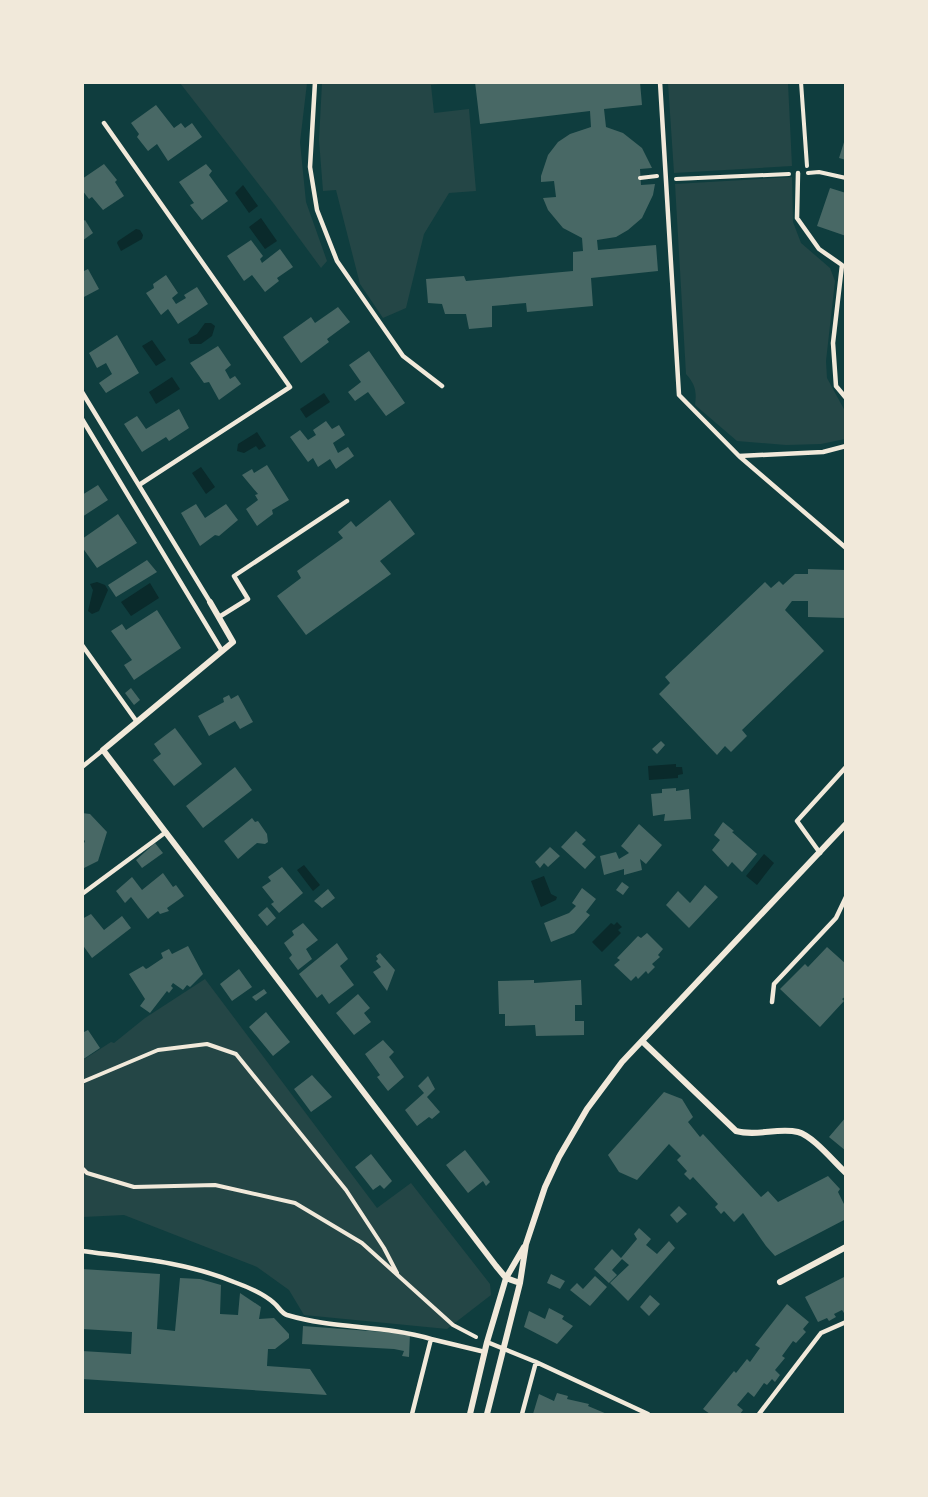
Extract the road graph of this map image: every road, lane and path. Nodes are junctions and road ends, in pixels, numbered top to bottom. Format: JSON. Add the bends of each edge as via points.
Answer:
{"nodes":[{"id":1,"x":315,"y":82,"type":"edge"},
{"id":2,"x":660,"y":82,"type":"edge"},
{"id":3,"x":801,"y":82,"type":"edge"},
{"id":4,"x":104,"y":123,"type":"dead end"},
{"id":5,"x":798,"y":173,"type":"junction"},
{"id":6,"x":807,"y":173,"type":"junction"},
{"id":7,"x":846,"y":178,"type":"edge"},
{"id":8,"x":664,"y":180,"type":"junction"},
{"id":9,"x":442,"y":386,"type":"dead end"},
{"id":10,"x":82,"y":392,"type":"edge"},
{"id":11,"x":846,"y":398,"type":"edge"},
{"id":12,"x":82,"y":419,"type":"edge"},
{"id":13,"x":846,"y":446,"type":"edge"},
{"id":14,"x":739,"y":456,"type":"junction"},
{"id":15,"x":138,"y":485,"type":"junction"},
{"id":16,"x":347,"y":501,"type":"dead end"},
{"id":17,"x":846,"y":548,"type":"edge"},
{"id":18,"x":210,"y":602,"type":"joint"},
{"id":19,"x":219,"y":617,"type":"junction"},
{"id":20,"x":82,"y":645,"type":"edge"},
{"id":21,"x":222,"y":651,"type":"junction"},
{"id":22,"x":137,"y":722,"type":"junction"},
{"id":23,"x":104,"y":750,"type":"junction"},
{"id":24,"x":82,"y":766,"type":"edge"},
{"id":25,"x":846,"y":767,"type":"edge"},
{"id":26,"x":846,"y":824,"type":"edge"},
{"id":27,"x":166,"y":832,"type":"junction"},
{"id":28,"x":820,"y":853,"type":"junction"},
{"id":29,"x":82,"y":894,"type":"edge"},
{"id":30,"x":846,"y":897,"type":"edge"},
{"id":31,"x":772,"y":1002,"type":"dead end"},
{"id":32,"x":642,"y":1041,"type":"junction"},
{"id":33,"x":82,"y":1082,"type":"edge"},
{"id":34,"x":82,"y":1168,"type":"edge"},
{"id":35,"x":846,"y":1173,"type":"edge"},
{"id":36,"x":526,"y":1244,"type":"junction"},
{"id":37,"x":846,"y":1247,"type":"edge"},
{"id":38,"x":82,"y":1251,"type":"edge"},
{"id":39,"x":399,"y":1276,"type":"junction"},
{"id":40,"x":506,"y":1278,"type":"junction"},
{"id":41,"x":780,"y":1282,"type":"dead end"},
{"id":42,"x":520,"y":1283,"type":"junction"},
{"id":43,"x":846,"y":1322,"type":"edge"},
{"id":44,"x":453,"y":1324,"type":"dead end"},
{"id":45,"x":431,"y":1339,"type":"junction"},
{"id":46,"x":487,"y":1342,"type":"junction"},
{"id":47,"x":502,"y":1348,"type":"junction"},
{"id":48,"x":485,"y":1352,"type":"junction"},
{"id":49,"x":536,"y":1362,"type":"junction"},
{"id":50,"x":412,"y":1414,"type":"edge"},
{"id":51,"x":470,"y":1414,"type":"edge"},
{"id":52,"x":487,"y":1414,"type":"edge"},
{"id":53,"x":522,"y":1414,"type":"edge"},
{"id":54,"x":648,"y":1414,"type":"edge"},
{"id":55,"x":759,"y":1414,"type":"edge"}],
"edges":[{"from":1,"to":9,"type":"lane","via":[[310,167],[318,210],[337,261],[403,356]]},
{"from":2,"to":8,"type":"lane"},
{"from":3,"to":6,"type":"path"},
{"from":4,"to":15,"type":"lane","via":[[290,387]]},
{"from":5,"to":6,"type":"path"},
{"from":5,"to":8,"type":"path"},
{"from":5,"to":11,"type":"lane","via":[[797,218],[819,249],[842,265],[833,343],[836,386]]},
{"from":6,"to":7,"type":"path"},
{"from":8,"to":14,"type":"lane","via":[[679,395]]},
{"from":10,"to":15,"type":"lane"},
{"from":12,"to":21,"type":"lane"},
{"from":13,"to":14,"type":"lane","via":[[823,452]]},
{"from":14,"to":17,"type":"lane"},
{"from":15,"to":18,"type":"lane"},
{"from":16,"to":19,"type":"lane","via":[[234,576],[248,599]]},
{"from":18,"to":19,"type":"street"},
{"from":19,"to":21,"type":"street","via":[[233,642]]},
{"from":20,"to":22,"type":"lane"},
{"from":21,"to":22,"type":"street"},
{"from":22,"to":23,"type":"street"},
{"from":23,"to":24,"type":"lane"},
{"from":23,"to":27,"type":"street"},
{"from":25,"to":28,"type":"lane","via":[[797,821]]},
{"from":26,"to":28,"type":"street"},
{"from":27,"to":29,"type":"lane"},
{"from":27,"to":40,"type":"street"},
{"from":28,"to":32,"type":"street"},
{"from":30,"to":31,"type":"lane","via":[[836,918],[774,984]]},
{"from":32,"to":35,"type":"street","via":[[736,1131],[799,1132]]},
{"from":32,"to":36,"type":"street","via":[[587,1109],[565,1147],[545,1187]]},
{"from":33,"to":39,"type":"path","via":[[158,1050],[207,1044],[236,1054],[346,1190]]},
{"from":34,"to":39,"type":"path","via":[[134,1187],[215,1185],[295,1203],[362,1243]]},
{"from":36,"to":40,"type":"street"},
{"from":36,"to":42,"type":"street"},
{"from":37,"to":41,"type":"street"},
{"from":38,"to":45,"type":"lane","via":[[174,1263],[214,1273],[250,1288],[275,1303],[284,1314]]},
{"from":39,"to":44,"type":"path"},
{"from":40,"to":42,"type":"street"},
{"from":40,"to":46,"type":"street"},
{"from":42,"to":47,"type":"street"},
{"from":43,"to":55,"type":"lane","via":[[822,1333]]},
{"from":45,"to":48,"type":"lane"},
{"from":45,"to":50,"type":"lane"},
{"from":46,"to":47,"type":"lane"},
{"from":46,"to":48,"type":"street"},
{"from":47,"to":49,"type":"lane"},
{"from":47,"to":52,"type":"street"},
{"from":48,"to":51,"type":"street"},
{"from":49,"to":53,"type":"lane"},
{"from":49,"to":54,"type":"lane"}]}
